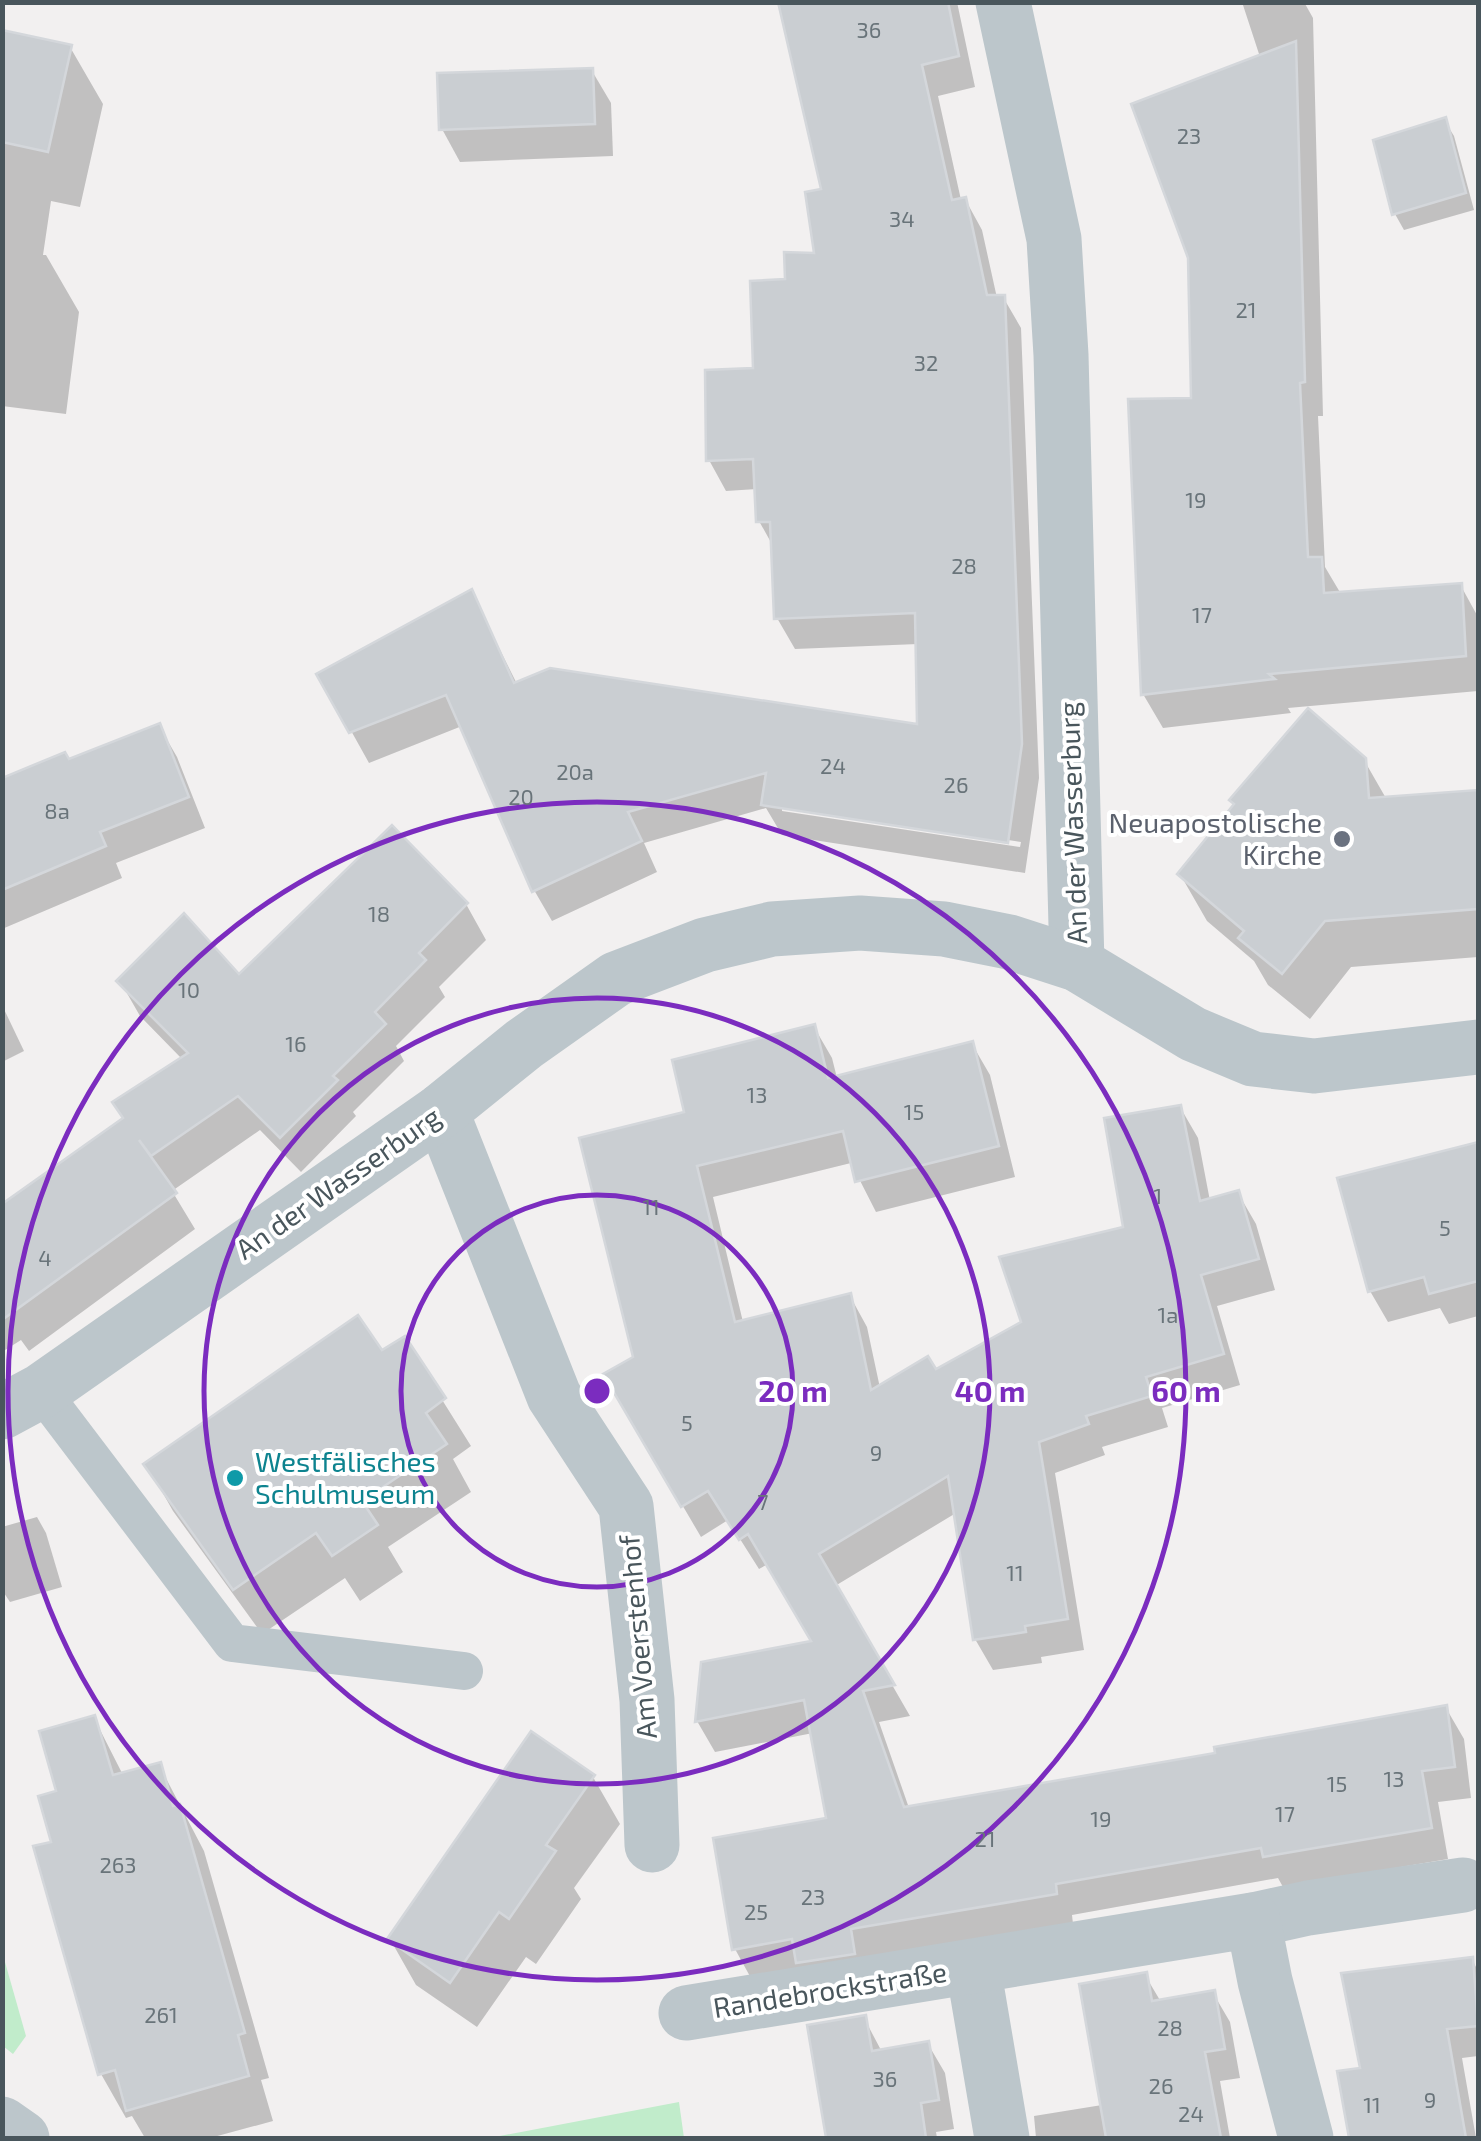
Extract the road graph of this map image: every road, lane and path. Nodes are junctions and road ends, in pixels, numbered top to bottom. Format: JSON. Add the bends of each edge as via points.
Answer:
{"nodes":[{"id":1,"x":1003,"y":2,"type":"edge"},
{"id":2,"x":1077,"y":964,"type":"junction"},
{"id":3,"x":1478,"y":1048,"type":"edge"},
{"id":4,"x":441,"y":1111,"type":"junction"},
{"id":5,"x":22,"y":1401,"type":"edge"},
{"id":6,"x":464,"y":1671,"type":"dead end"},
{"id":7,"x":652,"y":1846,"type":"dead end"},
{"id":8,"x":1463,"y":1885,"type":"dead end"},
{"id":9,"x":1253,"y":1920,"type":"junction"},
{"id":10,"x":973,"y":1967,"type":"junction"},
{"id":11,"x":686,"y":2012,"type":"dead end"},
{"id":12,"x":2,"y":2124,"type":"edge"},
{"id":13,"x":22,"y":2138,"type":"edge"},
{"id":14,"x":1002,"y":2138,"type":"edge"},
{"id":15,"x":1306,"y":2138,"type":"edge"}],
"edges":[{"from":1,"to":2,"type":"street","name":"An der Wasserburg","via":[[1054,239]]},
{"from":2,"to":3,"type":"street","via":[[1192,1034],[1253,1059],[1314,1066]]},
{"from":2,"to":4,"type":"street","name":"An der Wasserburg","via":[[944,929],[860,923],[772,929],[705,945],[616,980]]},
{"from":4,"to":5,"type":"street","name":"An der Wasserburg"},
{"from":4,"to":7,"type":"street","name":"Am Voerstenhof","via":[[554,1396],[626,1506],[647,1700]]},
{"from":5,"to":6,"type":"lane","via":[[232,1643]]},
{"from":8,"to":9,"type":"street","name":"Randebrockstraße"},
{"from":9,"to":10,"type":"street","name":"Randebrockstraße"},
{"from":9,"to":15,"type":"street"},
{"from":10,"to":11,"type":"street","name":"Randebrockstraße"},
{"from":10,"to":14,"type":"street","name":"Randebrockstraße"},
{"from":12,"to":13,"type":"street"}]}
